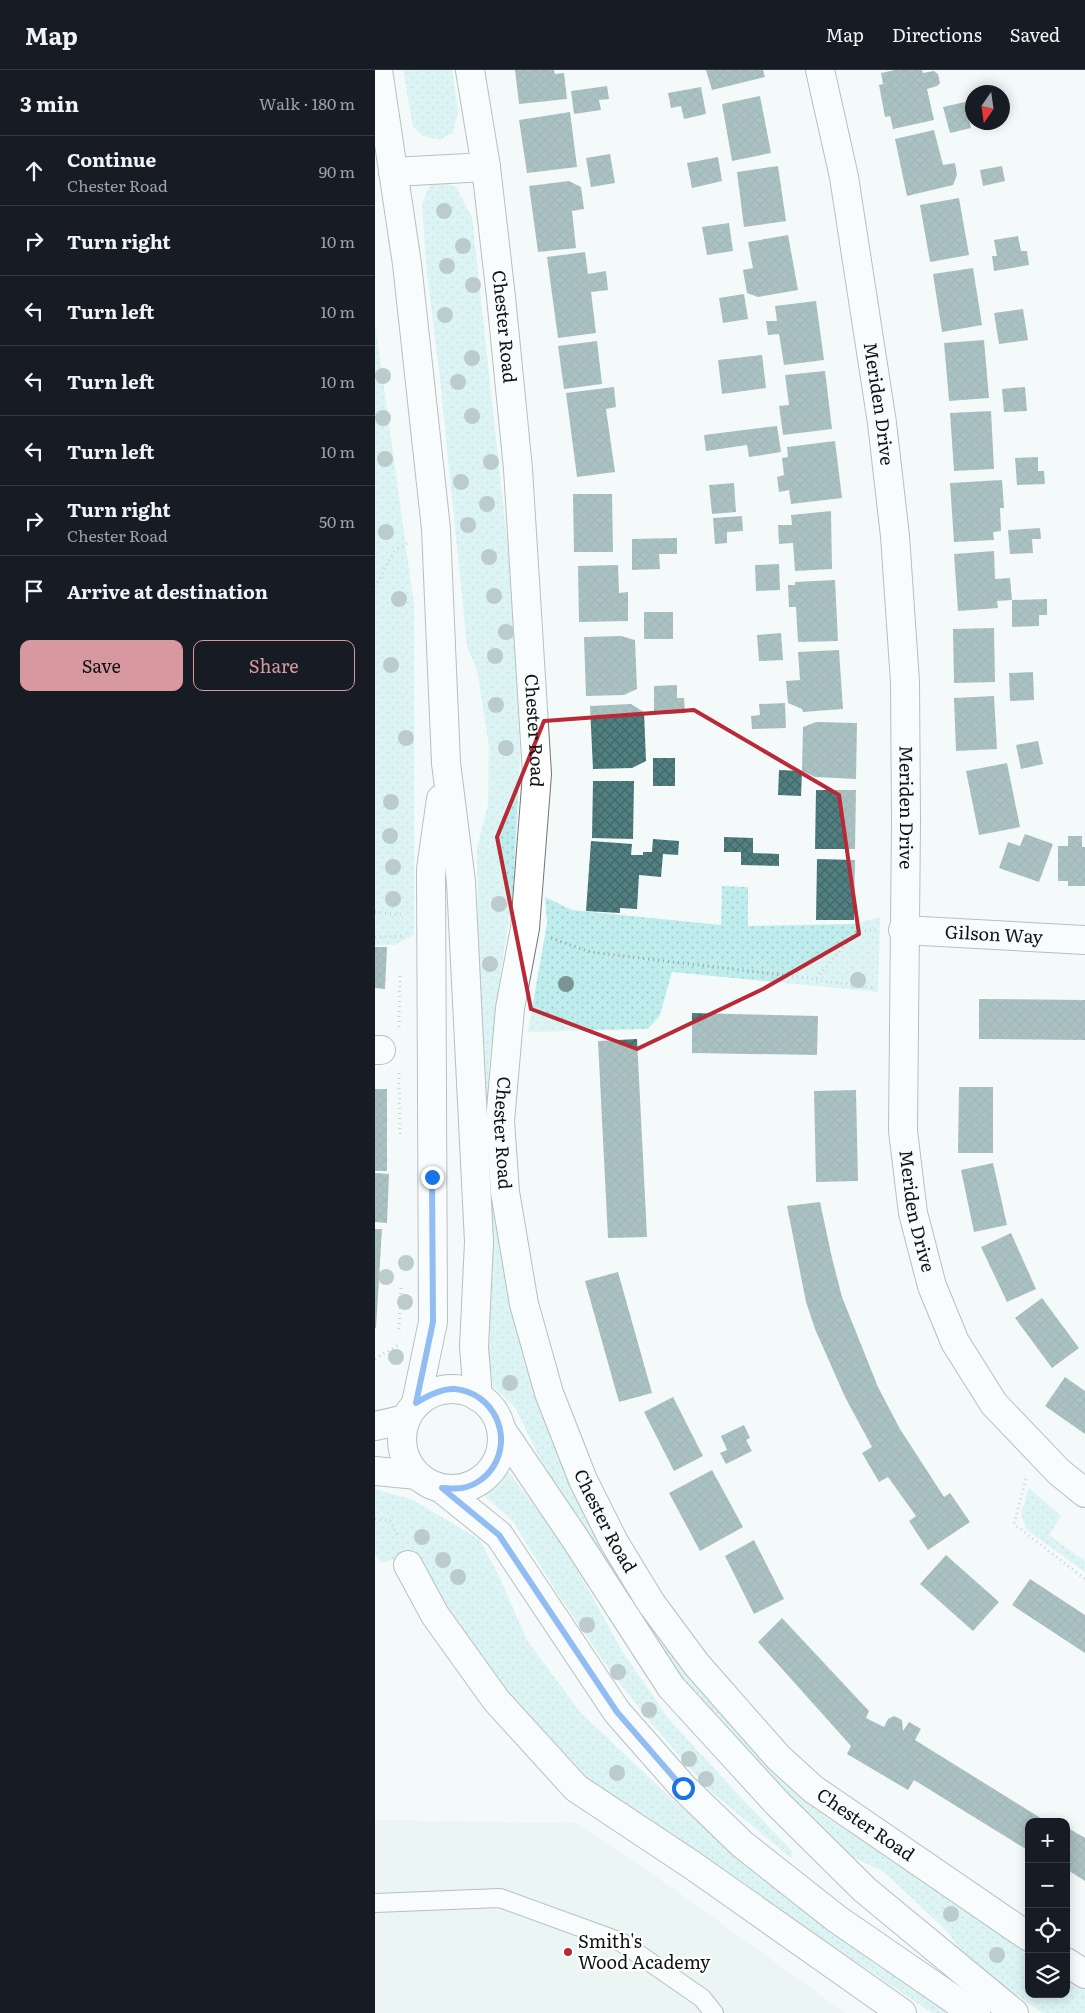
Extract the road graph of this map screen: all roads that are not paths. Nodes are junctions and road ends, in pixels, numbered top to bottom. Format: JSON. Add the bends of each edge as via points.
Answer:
{"nodes":[{"id":1,"x":379,"y":70,"type":"edge"},
{"id":2,"x":470,"y":70,"type":"edge"},
{"id":3,"x":820,"y":70,"type":"edge"},
{"id":4,"x":486,"y":167,"type":"junction"},
{"id":5,"x":393,"y":172,"type":"junction"},
{"id":6,"x":446,"y":763,"type":"junction"},
{"id":7,"x":903,"y":930,"type":"junction"},
{"id":8,"x":1085,"y":940,"type":"edge"},
{"id":9,"x":479,"y":1396,"type":"junction"},
{"id":10,"x":411,"y":1411,"type":"junction"},
{"id":11,"x":375,"y":1426,"type":"edge"},
{"id":12,"x":501,"y":1429,"type":"junction"},
{"id":13,"x":375,"y":1471,"type":"edge"},
{"id":14,"x":417,"y":1476,"type":"junction"},
{"id":15,"x":442,"y":1488,"type":"junction"},
{"id":16,"x":1085,"y":1493,"type":"edge"},
{"id":17,"x":408,"y":1565,"type":"dead end"},
{"id":18,"x":375,"y":1904,"type":"edge"},
{"id":19,"x":1025,"y":1934,"type":"edge"},
{"id":20,"x":1070,"y":1965,"type":"edge"},
{"id":21,"x":1085,"y":1974,"type":"edge"},
{"id":22,"x":714,"y":2013,"type":"edge"},
{"id":23,"x":902,"y":2013,"type":"edge"},
{"id":24,"x":976,"y":2013,"type":"edge"},
{"id":25,"x":1014,"y":2013,"type":"edge"}],
"edges":[{"from":1,"to":5,"type":"street","name":"Chester Road"},
{"from":2,"to":4,"type":"street","name":"Chester Road"},
{"from":3,"to":7,"type":"street","name":"Meriden Drive","via":[[844,177],[882,423],[895,536],[905,682]]},
{"from":4,"to":5,"type":"street"},
{"from":4,"to":19,"type":"street","name":"Chester Road","via":[[518,469],[537,774],[525,928],[510,1008],[500,1121],[505,1192],[524,1304],[549,1393],[583,1480],[614,1542],[651,1603],[697,1665],[778,1757],[813,1788]]},
{"from":5,"to":6,"type":"street","name":"Chester Road","via":[[407,264],[436,529]]},
{"from":6,"to":9,"type":"street","name":"Chester Road","via":[[461,882],[479,1242],[474,1347]]},
{"from":6,"to":10,"type":"street","name":"Chester Road","via":[[431,869],[433,1322]]},
{"from":7,"to":8,"type":"street","name":"Gilson Way"},
{"from":7,"to":16,"type":"street","name":"Meriden Drive","via":[[903,1131],[913,1213],[929,1277],[955,1342],[994,1404],[1059,1472]]},
{"from":9,"to":10,"type":"street","via":[[455,1389],[430,1394]]},
{"from":9,"to":12,"type":"street","via":[[492,1410]]},
{"from":10,"to":11,"type":"street"},
{"from":10,"to":14,"type":"street","via":[[401,1438],[404,1454]]},
{"from":12,"to":15,"type":"street","via":[[502,1445],[498,1460],[489,1473],[477,1483],[461,1488]]},
{"from":12,"to":25,"type":"street","name":"Chester Road","via":[[671,1687],[777,1803],[865,1890]]},
{"from":13,"to":14,"type":"street"},
{"from":14,"to":15,"type":"street"},
{"from":15,"to":24,"type":"street","via":[[499,1535],[617,1712],[683,1788],[742,1844],[837,1919]]},
{"from":17,"to":23,"type":"street","via":[[435,1615],[496,1700],[576,1788],[692,1864]]},
{"from":18,"to":22,"type":"lane","via":[[500,1898],[621,1942],[702,1998]]},
{"from":20,"to":21,"type":"street"}]}
